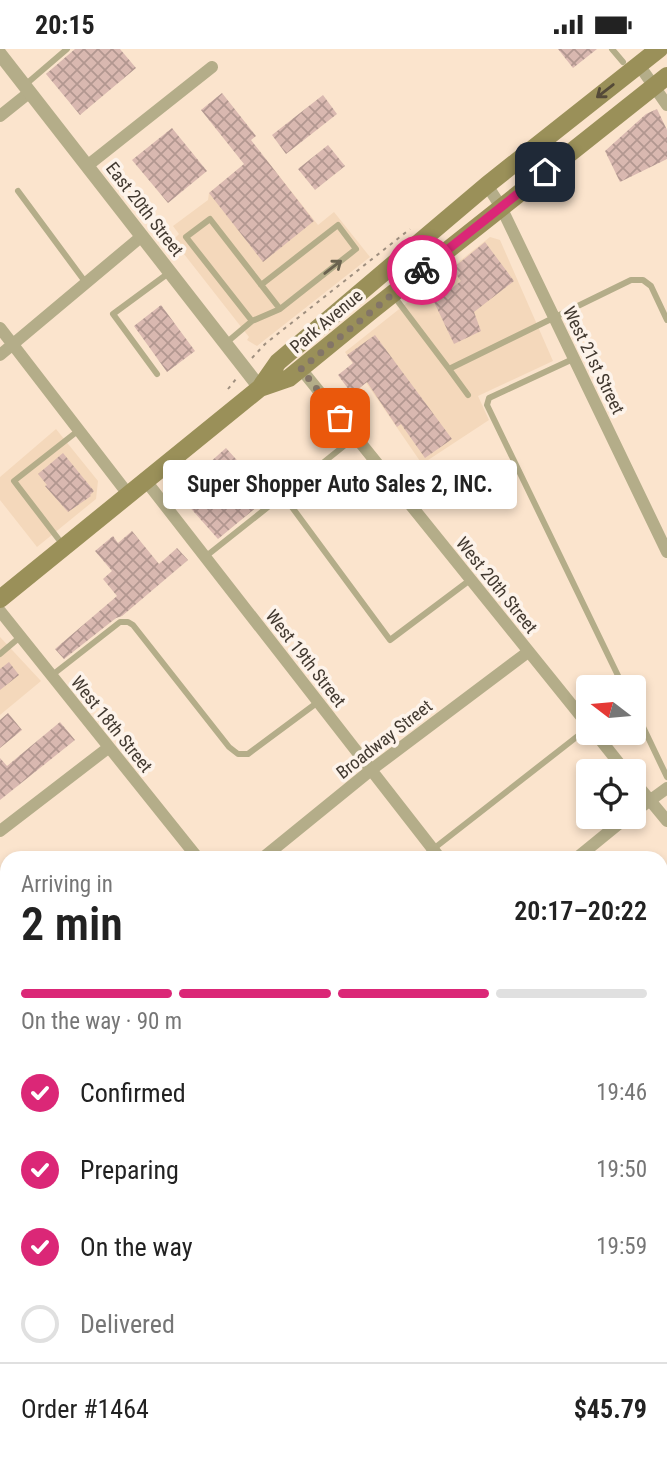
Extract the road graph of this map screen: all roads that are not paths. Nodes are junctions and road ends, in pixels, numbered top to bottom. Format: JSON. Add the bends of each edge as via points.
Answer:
{"nodes":[{"id":1,"x":67,"y":49,"type":"edge"},
{"id":2,"x":612,"y":49,"type":"edge"},
{"id":3,"x":659,"y":49,"type":"edge"},
{"id":4,"x":0,"y":54,"type":"edge"},
{"id":5,"x":631,"y":64,"type":"junction"},
{"id":6,"x":212,"y":67,"type":"dead end"},
{"id":7,"x":661,"y":80,"type":"edge"},
{"id":8,"x":27,"y":89,"type":"junction"},
{"id":9,"x":667,"y":105,"type":"edge"},
{"id":10,"x":0,"y":115,"type":"edge"},
{"id":11,"x":87,"y":166,"type":"junction"},
{"id":12,"x":487,"y":185,"type":"junction"},
{"id":13,"x":18,"y":191,"type":"dead end"},
{"id":14,"x":501,"y":207,"type":"junction"},
{"id":15,"x":142,"y":236,"type":"junction"},
{"id":16,"x":170,"y":272,"type":"junction"},
{"id":17,"x":86,"y":283,"type":"junction"},
{"id":18,"x":261,"y":285,"type":"junction"},
{"id":19,"x":392,"y":294,"type":"junction"},
{"id":20,"x":280,"y":309,"type":"junction"},
{"id":21,"x":554,"y":318,"type":"junction"},
{"id":22,"x":667,"y":320,"type":"edge"},
{"id":23,"x":252,"y":321,"type":"junction"},
{"id":24,"x":0,"y":328,"type":"edge"},
{"id":25,"x":13,"y":344,"type":"junction"},
{"id":26,"x":226,"y":344,"type":"junction"},
{"id":27,"x":0,"y":355,"type":"edge"},
{"id":28,"x":574,"y":359,"type":"junction"},
{"id":29,"x":301,"y":369,"type":"junction"},
{"id":30,"x":449,"y":369,"type":"junction"},
{"id":31,"x":157,"y":375,"type":"dead end"},
{"id":32,"x":260,"y":388,"type":"junction"},
{"id":33,"x":468,"y":395,"type":"dead end"},
{"id":34,"x":79,"y":430,"type":"junction"},
{"id":35,"x":356,"y":437,"type":"junction"},
{"id":36,"x":146,"y":481,"type":"junction"},
{"id":37,"x":128,"y":494,"type":"junction"},
{"id":38,"x":283,"y":495,"type":"junction"},
{"id":39,"x":64,"y":547,"type":"junction"},
{"id":40,"x":667,"y":552,"type":"edge"},
{"id":41,"x":205,"y":557,"type":"junction"},
{"id":42,"x":471,"y":580,"type":"junction"},
{"id":43,"x":0,"y":599,"type":"edge"},
{"id":44,"x":0,"y":611,"type":"edge"},
{"id":45,"x":20,"y":637,"type":"junction"},
{"id":46,"x":528,"y":652,"type":"junction"},
{"id":47,"x":0,"y":655,"type":"edge"},
{"id":48,"x":618,"y":675,"type":"edge"},
{"id":49,"x":51,"y":676,"type":"junction"},
{"id":50,"x":318,"y":702,"type":"junction"},
{"id":51,"x":576,"y":712,"type":"edge"},
{"id":52,"x":646,"y":733,"type":"edge"},
{"id":53,"x":576,"y":737,"type":"edge"},
{"id":54,"x":605,"y":745,"type":"edge"},
{"id":55,"x":108,"y":748,"type":"junction"},
{"id":56,"x":616,"y":759,"type":"edge"},
{"id":57,"x":371,"y":770,"type":"junction"},
{"id":58,"x":667,"y":777,"type":"edge"},
{"id":59,"x":667,"y":788,"type":"edge"},
{"id":60,"x":646,"y":796,"type":"edge"},
{"id":61,"x":649,"y":800,"type":"junction"},
{"id":62,"x":646,"y":802,"type":"edge"},
{"id":63,"x":667,"y":821,"type":"edge"},
{"id":64,"x":612,"y":829,"type":"edge"},
{"id":65,"x":0,"y":831,"type":"edge"},
{"id":66,"x":192,"y":851,"type":"edge"},
{"id":67,"x":271,"y":851,"type":"edge"},
{"id":68,"x":429,"y":851,"type":"edge"},
{"id":69,"x":437,"y":851,"type":"edge"},
{"id":70,"x":585,"y":851,"type":"edge"}],
"edges":[{"from":1,"to":8,"type":"lane"},
{"from":2,"to":5,"type":"lane"},
{"from":3,"to":5,"type":"main road","name":"Park Avenue"},
{"from":4,"to":8,"type":"street","name":"East 20th Street"},
{"from":5,"to":7,"type":"street"},
{"from":5,"to":12,"type":"main road","name":"Park Avenue","one_way":true},
{"from":6,"to":11,"type":"street"},
{"from":7,"to":9,"type":"street"},
{"from":7,"to":14,"type":"main road","name":"Park Avenue"},
{"from":8,"to":10,"type":"street"},
{"from":8,"to":11,"type":"street","name":"East 20th Street"},
{"from":11,"to":15,"type":"street","name":"East 20th Street"},
{"from":12,"to":14,"type":"street","name":"West 21st Street"},
{"from":12,"to":32,"type":"main road","name":"Park Avenue","via":[[278,362]]},
{"from":13,"to":17,"type":"lane"},
{"from":14,"to":19,"type":"main road","name":"Park Avenue"},
{"from":14,"to":21,"type":"street","name":"West 21st Street"},
{"from":15,"to":16,"type":"street","name":"East 20th Street"},
{"from":15,"to":17,"type":"street"},
{"from":16,"to":26,"type":"street","name":"East 20th Street"},
{"from":16,"to":31,"type":"lane","via":[[113,314]]},
{"from":17,"to":25,"type":"street"},
{"from":18,"to":20,"type":"lane"},
{"from":20,"to":18,"type":"lane","one_way":true,"via":[[356,249],[338,225]]},
{"from":18,"to":23,"type":"lane","via":[[210,219],[186,237]]},
{"from":19,"to":29,"type":"main road","name":"Park Avenue"},
{"from":19,"to":30,"type":"lane"},
{"from":20,"to":23,"type":"lane"},
{"from":21,"to":22,"type":"lane","via":[[631,280],[643,280],[651,286]]},
{"from":21,"to":28,"type":"street","name":"West 21st Street"},
{"from":21,"to":30,"type":"lane"},
{"from":23,"to":26,"type":"lane"},
{"from":24,"to":25,"type":"street"},
{"from":25,"to":27,"type":"street"},
{"from":25,"to":34,"type":"street"},
{"from":26,"to":32,"type":"street","name":"East 20th Street"},
{"from":28,"to":40,"type":"street","name":"West 21st Street"},
{"from":28,"to":48,"type":"lane","via":[[489,398],[487,405]]},
{"from":29,"to":32,"type":"main road","name":"Park Avenue"},
{"from":29,"to":35,"type":"street","name":"West 20th Street"},
{"from":30,"to":33,"type":"lane"},
{"from":32,"to":36,"type":"main road","name":"Park Avenue"},
{"from":34,"to":37,"type":"street"},
{"from":34,"to":39,"type":"lane","via":[[13,481]]},
{"from":35,"to":38,"type":"lane"},
{"from":35,"to":42,"type":"street","name":"West 20th Street"},
{"from":36,"to":37,"type":"main road","name":"Park Avenue"},
{"from":36,"to":41,"type":"street","name":"West 19th Street"},
{"from":37,"to":39,"type":"main road","name":"Park Avenue"},
{"from":38,"to":41,"type":"lane"},
{"from":38,"to":42,"type":"lane","via":[[390,640]]},
{"from":39,"to":43,"type":"main road","name":"Park Avenue"},
{"from":41,"to":50,"type":"street","name":"West 19th Street"},
{"from":42,"to":46,"type":"street","name":"West 20th Street"},
{"from":44,"to":45,"type":"street","name":"West 18th Street"},
{"from":45,"to":47,"type":"lane"},
{"from":45,"to":49,"type":"street","name":"West 18th Street"},
{"from":46,"to":51,"type":"street","name":"West 20th Street"},
{"from":46,"to":57,"type":"street","name":"Broadway Street"},
{"from":49,"to":50,"type":"lane","via":[[124,621],[133,625],[238,754],[248,754]]},
{"from":49,"to":55,"type":"street","name":"West 18th Street"},
{"from":50,"to":57,"type":"street","name":"West 19th Street"},
{"from":52,"to":58,"type":"lane"},
{"from":53,"to":69,"type":"lane"},
{"from":54,"to":56,"type":"street"},
{"from":55,"to":65,"type":"street"},
{"from":55,"to":66,"type":"street","name":"West 18th Street"},
{"from":57,"to":67,"type":"street","name":"Broadway Street"},
{"from":57,"to":68,"type":"street","name":"West 19th Street"},
{"from":59,"to":61,"type":"street"},
{"from":60,"to":61,"type":"street"},
{"from":61,"to":62,"type":"street"},
{"from":61,"to":63,"type":"street"},
{"from":64,"to":70,"type":"street"}]}
